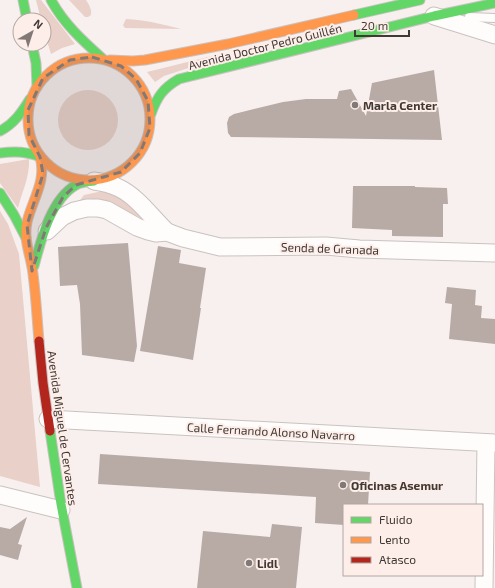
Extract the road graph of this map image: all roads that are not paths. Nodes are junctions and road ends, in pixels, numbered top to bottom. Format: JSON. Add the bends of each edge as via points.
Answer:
{"nodes":[{"id":1,"x":23,"y":0,"type":"edge"},
{"id":2,"x":51,"y":0,"type":"edge"},
{"id":3,"x":420,"y":0,"type":"edge"},
{"id":4,"x":495,"y":3,"type":"edge"},
{"id":5,"x":25,"y":12,"type":"edge"},
{"id":6,"x":434,"y":16,"type":"junction"},
{"id":7,"x":495,"y":18,"type":"edge"},
{"id":8,"x":495,"y":35,"type":"edge"},
{"id":9,"x":34,"y":52,"type":"edge"},
{"id":10,"x":103,"y":59,"type":"junction"},
{"id":11,"x":36,"y":86,"type":"junction"},
{"id":12,"x":31,"y":98,"type":"junction"},
{"id":13,"x":150,"y":114,"type":"junction"},
{"id":14,"x":0,"y":131,"type":"edge"},
{"id":15,"x":0,"y":153,"type":"edge"},
{"id":16,"x":40,"y":157,"type":"junction"},
{"id":17,"x":94,"y":181,"type":"junction"},
{"id":18,"x":0,"y":193,"type":"edge"},
{"id":19,"x":167,"y":232,"type":"junction"},
{"id":20,"x":34,"y":237,"type":"junction"},
{"id":21,"x":495,"y":253,"type":"edge"},
{"id":22,"x":32,"y":271,"type":"junction"},
{"id":23,"x":48,"y":419,"type":"junction"},
{"id":24,"x":491,"y":443,"type":"edge"},
{"id":25,"x":0,"y":495,"type":"edge"},
{"id":26,"x":61,"y":510,"type":"junction"},
{"id":27,"x":77,"y":588,"type":"edge"},
{"id":28,"x":484,"y":588,"type":"edge"}],
"edges":[{"from":1,"to":5,"type":"main road"},
{"from":2,"to":10,"type":"main road","via":[[70,28]]},
{"from":3,"to":10,"type":"main road","name":"Avenida Doctor Pedro Guillén","via":[[228,44],[145,60]]},
{"from":4,"to":6,"type":"main road","name":"Avenida Doctor Pedro Guillén"},
{"from":6,"to":7,"type":"lane"},
{"from":6,"to":8,"type":"street"},
{"from":6,"to":13,"type":"main road","name":"Avenida Doctor Pedro Guillén","via":[[179,79],[162,91]]},
{"from":9,"to":11,"type":"main road"},
{"from":10,"to":11,"type":"main road","via":[[81,58],[60,64]]},
{"from":10,"to":13,"type":"main road","via":[[121,66],[136,79],[148,101]]},
{"from":11,"to":12,"type":"main road"},
{"from":12,"to":14,"type":"main road","via":[[10,125]]},
{"from":12,"to":16,"type":"main road","via":[[27,122],[29,135]]},
{"from":13,"to":17,"type":"main road","via":[[147,141],[132,164],[108,178]]},
{"from":15,"to":16,"type":"main road","via":[[21,151]]},
{"from":16,"to":17,"type":"main road","via":[[49,166],[70,178]]},
{"from":16,"to":20,"type":"main road","name":"Avenida Miguel de Cervantes","via":[[40,186],[27,225]]},
{"from":17,"to":19,"type":"street","via":[[108,183],[129,194]]},
{"from":17,"to":20,"type":"main road","name":"Avenida Miguel de Cervantes","via":[[83,182],[70,189]]},
{"from":18,"to":20,"type":"main road","via":[[22,228]]},
{"from":19,"to":20,"type":"street","via":[[148,231],[107,210],[87,208],[62,217]]},
{"from":19,"to":21,"type":"street","name":"Senda de Granada","via":[[220,247],[326,246]]},
{"from":20,"to":22,"type":"main road","name":"Avenida Miguel de Cervantes"},
{"from":20,"to":22,"type":"main road","name":"Avenida Miguel de Cervantes","via":[[40,242]]},
{"from":22,"to":23,"type":"main road","name":"Avenida Miguel de Cervantes"},
{"from":23,"to":24,"type":"street","name":"Calle Fernando Alonso Navarro"},
{"from":23,"to":26,"type":"main road","name":"Avenida Miguel de Cervantes"},
{"from":24,"to":28,"type":"street"},
{"from":25,"to":26,"type":"street"},
{"from":26,"to":27,"type":"main road","name":"Avenida Miguel de Cervantes"}]}
